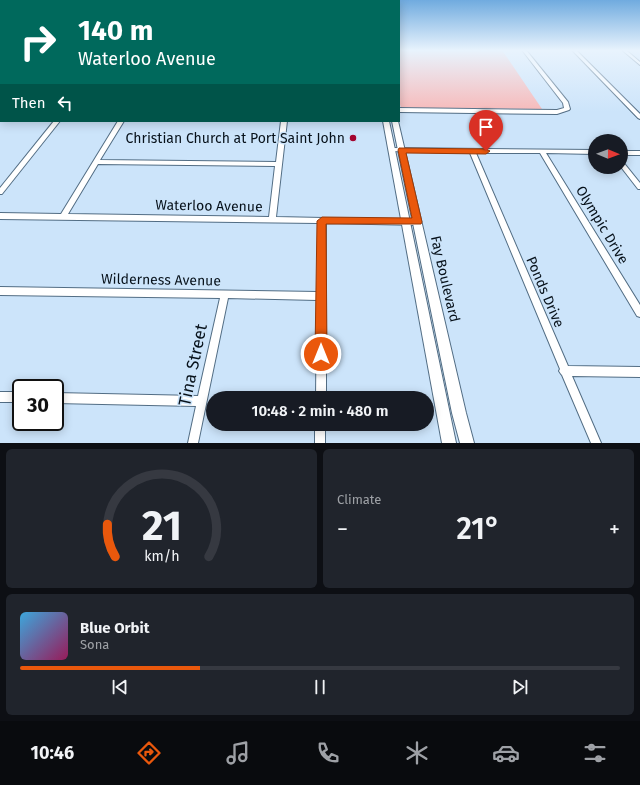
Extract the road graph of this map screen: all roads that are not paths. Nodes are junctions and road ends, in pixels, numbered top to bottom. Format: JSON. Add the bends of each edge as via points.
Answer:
{"nodes":[{"id":1,"x":540,"y":71,"type":"edge"},
{"id":2,"x":594,"y":71,"type":"edge"},
{"id":3,"x":400,"y":110,"type":"edge"},
{"id":4,"x":640,"y":117,"type":"edge"},
{"id":5,"x":56,"y":122,"type":"edge"},
{"id":6,"x":120,"y":122,"type":"edge"},
{"id":7,"x":284,"y":122,"type":"edge"},
{"id":8,"x":386,"y":122,"type":"edge"},
{"id":9,"x":395,"y":122,"type":"edge"},
{"id":10,"x":396,"y":150,"type":"junction"},
{"id":11,"x":472,"y":151,"type":"junction"},
{"id":12,"x":542,"y":152,"type":"junction"},
{"id":13,"x":588,"y":152,"type":"edge"},
{"id":14,"x":628,"y":153,"type":"edge"},
{"id":15,"x":640,"y":153,"type":"edge"},
{"id":16,"x":96,"y":162,"type":"junction"},
{"id":17,"x":278,"y":164,"type":"junction"},
{"id":18,"x":628,"y":172,"type":"edge"},
{"id":19,"x":640,"y":187,"type":"edge"},
{"id":20,"x":0,"y":192,"type":"edge"},
{"id":21,"x":0,"y":216,"type":"edge"},
{"id":22,"x":63,"y":216,"type":"junction"},
{"id":23,"x":272,"y":220,"type":"junction"},
{"id":24,"x":322,"y":221,"type":"junction"},
{"id":25,"x":405,"y":221,"type":"junction"},
{"id":26,"x":417,"y":222,"type":"junction"},
{"id":27,"x":0,"y":291,"type":"edge"},
{"id":28,"x":225,"y":294,"type":"junction"},
{"id":29,"x":322,"y":296,"type":"junction"},
{"id":30,"x":640,"y":313,"type":"edge"},
{"id":31,"x":564,"y":371,"type":"junction"},
{"id":32,"x":434,"y":372,"type":"junction"},
{"id":33,"x":450,"y":372,"type":"junction"},
{"id":34,"x":640,"y":372,"type":"edge"},
{"id":35,"x":320,"y":391,"type":"edge"},
{"id":36,"x":0,"y":397,"type":"edge"},
{"id":37,"x":12,"y":397,"type":"edge"},
{"id":38,"x":64,"y":398,"type":"edge"},
{"id":39,"x":202,"y":401,"type":"junction"},
{"id":40,"x":320,"y":431,"type":"edge"},
{"id":41,"x":193,"y":443,"type":"edge"},
{"id":42,"x":320,"y":443,"type":"edge"},
{"id":43,"x":449,"y":443,"type":"edge"},
{"id":44,"x":467,"y":443,"type":"edge"},
{"id":45,"x":596,"y":443,"type":"edge"}],
"edges":[{"from":1,"to":3,"type":"street","via":[[566,103],[566,109],[557,112]]},
{"from":2,"to":4,"type":"street"},
{"from":5,"to":20,"type":"street"},
{"from":6,"to":16,"type":"street"},
{"from":7,"to":17,"type":"street"},
{"from":8,"to":10,"type":"main road","name":"Fay Boulevard"},
{"from":9,"to":10,"type":"main road","name":"Fay Boulevard"},
{"from":10,"to":11,"type":"street"},
{"from":10,"to":25,"type":"main road","name":"Fay Boulevard"},
{"from":10,"to":26,"type":"main road","name":"Fay Boulevard"},
{"from":11,"to":12,"type":"street"},
{"from":11,"to":31,"type":"street","name":"Ponds Drive"},
{"from":12,"to":13,"type":"street"},
{"from":12,"to":30,"type":"street","name":"Olympic Drive"},
{"from":14,"to":15,"type":"street"},
{"from":16,"to":17,"type":"street"},
{"from":16,"to":22,"type":"street"},
{"from":17,"to":23,"type":"street"},
{"from":18,"to":19,"type":"street"},
{"from":21,"to":22,"type":"street","name":"Waterloo Avenue"},
{"from":22,"to":23,"type":"street","name":"Waterloo Avenue"},
{"from":23,"to":24,"type":"street","name":"Waterloo Avenue"},
{"from":24,"to":25,"type":"street","name":"Waterloo Avenue"},
{"from":24,"to":29,"type":"street"},
{"from":25,"to":26,"type":"street","name":"Waterloo Avenue"},
{"from":25,"to":32,"type":"main road","name":"Fay Boulevard"},
{"from":26,"to":33,"type":"main road","name":"Fay Boulevard"},
{"from":27,"to":28,"type":"street","name":"Wilderness Avenue"},
{"from":28,"to":29,"type":"street","name":"Wilderness Avenue"},
{"from":28,"to":39,"type":"street","name":"Tina Street"},
{"from":29,"to":35,"type":"street"},
{"from":31,"to":34,"type":"street"},
{"from":31,"to":45,"type":"street","name":"Ponds Drive"},
{"from":32,"to":33,"type":"street"},
{"from":32,"to":43,"type":"main road","name":"Fay Boulevard"},
{"from":33,"to":44,"type":"main road","name":"Fay Boulevard"},
{"from":36,"to":37,"type":"street"},
{"from":38,"to":39,"type":"street"},
{"from":39,"to":41,"type":"street","name":"Tina Street"},
{"from":40,"to":42,"type":"street"}]}
